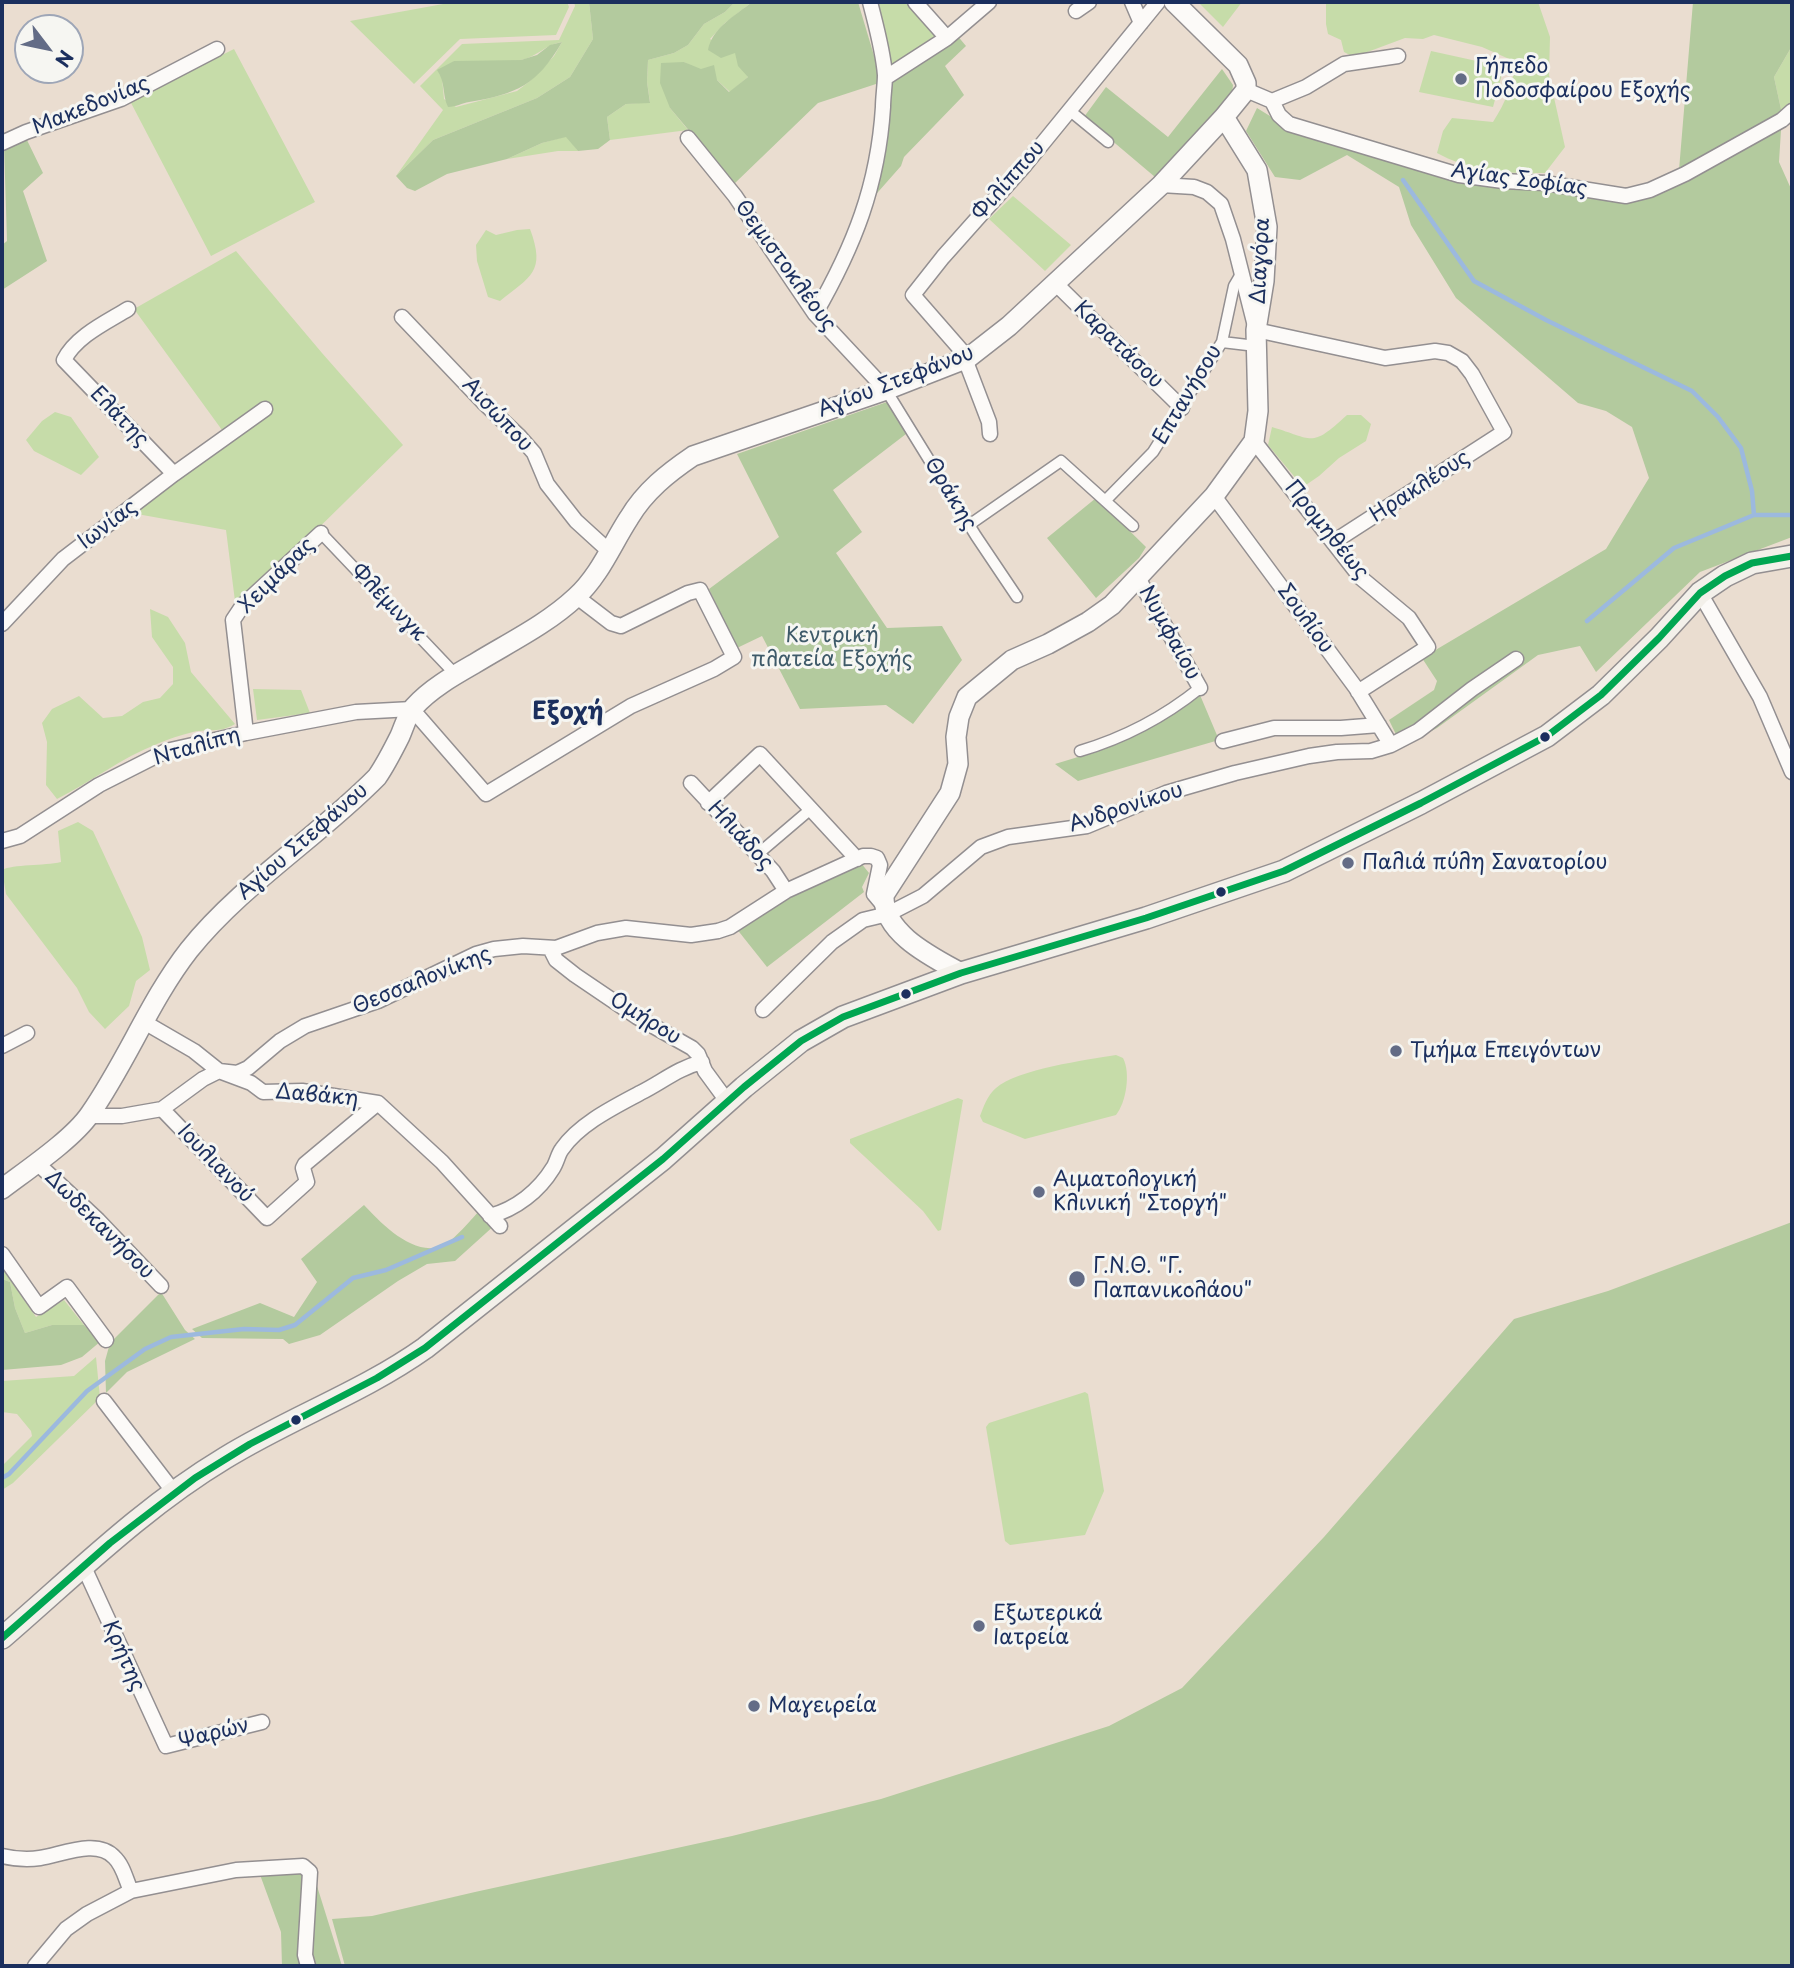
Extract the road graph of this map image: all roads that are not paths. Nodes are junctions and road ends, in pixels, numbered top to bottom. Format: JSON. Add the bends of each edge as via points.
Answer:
{"nodes":[{"id":1,"x":870,"y":2,"type":"edge"},
{"id":2,"x":915,"y":2,"type":"edge"},
{"id":3,"x":989,"y":2,"type":"edge"},
{"id":4,"x":1089,"y":2,"type":"edge"},
{"id":5,"x":1132,"y":2,"type":"edge"},
{"id":6,"x":1158,"y":2,"type":"edge"},
{"id":7,"x":1174,"y":2,"type":"edge"},
{"id":8,"x":1076,"y":11,"type":"dead end"},
{"id":9,"x":1141,"y":23,"type":"junction"},
{"id":10,"x":947,"y":38,"type":"junction"},
{"id":11,"x":218,"y":49,"type":"dead end"},
{"id":12,"x":1398,"y":56,"type":"dead end"},
{"id":13,"x":885,"y":78,"type":"junction"},
{"id":14,"x":1246,"y":90,"type":"junction"},
{"id":15,"x":1272,"y":101,"type":"junction"},
{"id":16,"x":1069,"y":110,"type":"junction"},
{"id":17,"x":1792,"y":111,"type":"edge"},
{"id":18,"x":1224,"y":117,"type":"junction"},
{"id":19,"x":688,"y":138,"type":"dead end"},
{"id":20,"x":1108,"y":142,"type":"dead end"},
{"id":21,"x":2,"y":143,"type":"edge"},
{"id":22,"x":1161,"y":185,"type":"junction"},
{"id":23,"x":1241,"y":274,"type":"junction"},
{"id":24,"x":1054,"y":282,"type":"junction"},
{"id":25,"x":128,"y":309,"type":"dead end"},
{"id":26,"x":815,"y":314,"type":"junction"},
{"id":27,"x":402,"y":317,"type":"dead end"},
{"id":28,"x":1256,"y":338,"type":"junction"},
{"id":29,"x":1222,"y":342,"type":"junction"},
{"id":30,"x":967,"y":358,"type":"junction"},
{"id":31,"x":886,"y":390,"type":"junction"},
{"id":32,"x":1182,"y":408,"type":"junction"},
{"id":33,"x":265,"y":409,"type":"dead end"},
{"id":34,"x":990,"y":434,"type":"dead end"},
{"id":35,"x":1254,"y":441,"type":"junction"},
{"id":36,"x":174,"y":474,"type":"junction"},
{"id":37,"x":1214,"y":496,"type":"junction"},
{"id":38,"x":1106,"y":500,"type":"junction"},
{"id":39,"x":970,"y":524,"type":"junction"},
{"id":40,"x":1133,"y":526,"type":"dead end"},
{"id":41,"x":321,"y":533,"type":"joint"},
{"id":42,"x":1335,"y":541,"type":"junction"},
{"id":43,"x":610,"y":552,"type":"junction"},
{"id":44,"x":1792,"y":556,"type":"edge"},
{"id":45,"x":1138,"y":578,"type":"junction"},
{"id":46,"x":1700,"y":593,"type":"junction"},
{"id":47,"x":576,"y":597,"type":"junction"},
{"id":48,"x":1017,"y":597,"type":"dead end"},
{"id":49,"x":2,"y":624,"type":"edge"},
{"id":50,"x":1516,"y":659,"type":"dead end"},
{"id":51,"x":455,"y":674,"type":"junction"},
{"id":52,"x":1200,"y":688,"type":"joint"},
{"id":53,"x":1358,"y":692,"type":"junction"},
{"id":54,"x":412,"y":709,"type":"junction"},
{"id":55,"x":1379,"y":725,"type":"junction"},
{"id":56,"x":246,"y":733,"type":"junction"},
{"id":57,"x":1223,"y":741,"type":"dead end"},
{"id":58,"x":1391,"y":745,"type":"junction"},
{"id":59,"x":1080,"y":751,"type":"dead end"},
{"id":60,"x":1792,"y":772,"type":"edge"},
{"id":61,"x":691,"y":783,"type":"dead end"},
{"id":62,"x":708,"y":803,"type":"junction"},
{"id":63,"x":811,"y":808,"type":"junction"},
{"id":64,"x":2,"y":841,"type":"edge"},
{"id":65,"x":758,"y":854,"type":"junction"},
{"id":66,"x":857,"y":859,"type":"junction"},
{"id":67,"x":786,"y":891,"type":"junction"},
{"id":68,"x":886,"y":910,"type":"junction"},
{"id":69,"x":550,"y":948,"type":"junction"},
{"id":70,"x":961,"y":973,"type":"junction"},
{"id":71,"x":763,"y":1010,"type":"dead end"},
{"id":72,"x":144,"y":1022,"type":"junction"},
{"id":73,"x":27,"y":1032,"type":"dead end"},
{"id":74,"x":2,"y":1045,"type":"edge"},
{"id":75,"x":702,"y":1062,"type":"junction"},
{"id":76,"x":219,"y":1071,"type":"junction"},
{"id":77,"x":727,"y":1101,"type":"junction"},
{"id":78,"x":378,"y":1103,"type":"junction"},
{"id":79,"x":162,"y":1109,"type":"junction"},
{"id":80,"x":89,"y":1116,"type":"junction"},
{"id":81,"x":37,"y":1163,"type":"junction"},
{"id":82,"x":2,"y":1189,"type":"edge"},
{"id":83,"x":2,"y":1254,"type":"edge"},
{"id":84,"x":161,"y":1286,"type":"dead end"},
{"id":85,"x":106,"y":1340,"type":"dead end"},
{"id":86,"x":104,"y":1401,"type":"dead end"},
{"id":87,"x":173,"y":1491,"type":"junction"},
{"id":88,"x":83,"y":1565,"type":"junction"},
{"id":89,"x":2,"y":1638,"type":"edge"},
{"id":90,"x":262,"y":1722,"type":"dead end"},
{"id":91,"x":166,"y":1746,"type":"joint"},
{"id":92,"x":2,"y":1856,"type":"edge"},
{"id":93,"x":131,"y":1891,"type":"junction"},
{"id":94,"x":35,"y":1966,"type":"edge"},
{"id":95,"x":308,"y":1966,"type":"edge"}],
"edges":[{"from":1,"to":13,"type":"street"},
{"from":2,"to":10,"type":"street"},
{"from":3,"to":10,"type":"street"},
{"from":4,"to":8,"type":"street"},
{"from":5,"to":9,"type":"street"},
{"from":6,"to":9,"type":"street","name":"Φιλίππου"},
{"from":7,"to":14,"type":"street","via":[[1238,65]]},
{"from":9,"to":16,"type":"street","name":"Φιλίππου"},
{"from":10,"to":13,"type":"street"},
{"from":11,"to":21,"type":"street","name":"Μακεδονίας","via":[[121,99]]},
{"from":12,"to":15,"type":"street","via":[[1345,64]]},
{"from":13,"to":26,"type":"street","via":[[881,132],[866,202],[840,270]]},
{"from":14,"to":15,"type":"street","name":"Αγίας Σοφίας"},
{"from":14,"to":18,"type":"street"},
{"from":15,"to":17,"type":"street","name":"Αγίας Σοφίας","via":[[1289,124],[1459,174],[1626,197],[1685,174]]},
{"from":16,"to":20,"type":"street"},
{"from":16,"to":30,"type":"street","name":"Φιλίππου","via":[[913,295]]},
{"from":18,"to":22,"type":"street"},
{"from":18,"to":28,"type":"street","name":"Διαγόρα","via":[[1261,180],[1267,227]]},
{"from":19,"to":26,"type":"street","name":"Θεμιστοκλέους","via":[[736,196]]},
{"from":22,"to":23,"type":"street","via":[[1194,187],[1221,204]]},
{"from":22,"to":24,"type":"street","name":"Αγίου Στεφάνου"},
{"from":23,"to":28,"type":"street"},
{"from":23,"to":29,"type":"street","name":"Επτανήσου","via":[[1234,286]]},
{"from":24,"to":30,"type":"street","name":"Αγίου Στεφάνου","via":[[1009,326]]},
{"from":24,"to":32,"type":"street","name":"Καρατάσου"},
{"from":25,"to":36,"type":"street","name":"Ελάτης","via":[[70,349],[64,360]]},
{"from":26,"to":31,"type":"street","name":"Θεμιστοκλέους"},
{"from":27,"to":43,"type":"street","name":"Αισώπου","via":[[520,437],[534,453],[547,484],[576,521]]},
{"from":28,"to":29,"type":"street"},
{"from":28,"to":35,"type":"street"},
{"from":28,"to":42,"type":"street","name":"Ηρακλέους","via":[[1385,358],[1448,353],[1472,374],[1504,432]]},
{"from":29,"to":32,"type":"street","name":"Επτανήσου"},
{"from":30,"to":31,"type":"street","name":"Αγίου Στεφάνου"},
{"from":30,"to":34,"type":"street"},
{"from":31,"to":39,"type":"street","name":"Θράκης"},
{"from":31,"to":43,"type":"street","name":"Αγίου Στεφάνου","via":[[693,456],[649,491]]},
{"from":32,"to":38,"type":"street","name":"Επτανήσου","via":[[1153,452]]},
{"from":33,"to":36,"type":"street","name":"Ιωνίας"},
{"from":35,"to":37,"type":"street"},
{"from":35,"to":42,"type":"street","name":"Προμηθέως"},
{"from":36,"to":49,"type":"street","name":"Ιωνίας","via":[[63,559]]},
{"from":37,"to":45,"type":"street"},
{"from":37,"to":53,"type":"street","name":"Σουλίου"},
{"from":38,"to":39,"type":"street","via":[[1061,461]]},
{"from":38,"to":40,"type":"street"},
{"from":39,"to":48,"type":"street","name":"Θράκης"},
{"from":41,"to":51,"type":"street","name":"Φλέμινγκ"},
{"from":41,"to":56,"type":"street","name":"Χειμάρας","via":[[243,605],[233,620]]},
{"from":42,"to":53,"type":"street","name":"Προμηθέως","via":[[1361,578],[1397,605],[1428,647]]},
{"from":43,"to":47,"type":"street","name":"Αγίου Στεφάνου"},
{"from":44,"to":46,"type":"main road","via":[[1752,563]]},
{"from":45,"to":52,"type":"street","name":"Νυμφαίου"},
{"from":45,"to":68,"type":"street","via":[[1088,622],[1012,660],[967,697],[959,717],[958,764],[950,793],[884,895]]},
{"from":46,"to":60,"type":"street","via":[[1760,698]]},
{"from":46,"to":70,"type":"main road","via":[[1660,638],[1585,708],[1547,736],[1421,803],[1240,888]]},
{"from":47,"to":51,"type":"street","name":"Αγίου Στεφάνου","via":[[550,618]]},
{"from":47,"to":54,"type":"street","via":[[621,626],[700,590],[734,657],[622,711],[486,794]]},
{"from":50,"to":58,"type":"street","name":"Ανδρονίκου","via":[[1418,732]]},
{"from":51,"to":54,"type":"street","name":"Αγίου Στεφάνου"},
{"from":52,"to":59,"type":"street","via":[[1150,722]]},
{"from":53,"to":55,"type":"street","name":"Σουλίου"},
{"from":54,"to":56,"type":"street","name":"Νταλίπη","via":[[356,712]]},
{"from":54,"to":72,"type":"street","name":"Αγίου Στεφάνου","via":[[377,778],[227,910],[190,950]]},
{"from":55,"to":57,"type":"street","via":[[1274,728]]},
{"from":55,"to":58,"type":"street","name":"Σουλίου"},
{"from":56,"to":64,"type":"street","name":"Νταλίπη","via":[[166,751],[99,785],[20,836]]},
{"from":58,"to":68,"type":"street","name":"Ανδρονίκου","via":[[1309,756],[1235,773],[1166,793],[1087,826],[1008,837],[981,847],[923,896]]},
{"from":61,"to":62,"type":"street","name":"Ηλιάδος"},
{"from":62,"to":63,"type":"street","via":[[760,754]]},
{"from":62,"to":65,"type":"street","name":"Ηλιάδος"},
{"from":63,"to":65,"type":"street"},
{"from":63,"to":66,"type":"street"},
{"from":65,"to":67,"type":"street","name":"Ηλιάδος"},
{"from":66,"to":67,"type":"street","name":"Θεσσαλονίκης"},
{"from":66,"to":68,"type":"street","via":[[877,858],[880,865],[874,894]]},
{"from":67,"to":69,"type":"street","name":"Θεσσαλονίκης","via":[[718,931],[691,935],[626,928]]},
{"from":68,"to":70,"type":"street","via":[[902,935]]},
{"from":68,"to":71,"type":"street","name":"Ανδρονίκου","via":[[832,943]]},
{"from":69,"to":75,"type":"street","name":"Ομήρου","via":[[556,960],[575,975],[683,1042]]},
{"from":69,"to":76,"type":"street","name":"Θεσσαλονίκης","via":[[523,946],[477,954],[379,1001],[305,1026],[237,1073]]},
{"from":70,"to":77,"type":"main road","via":[[843,1017],[786,1051]]},
{"from":72,"to":76,"type":"street","name":"Δαβάκη"},
{"from":72,"to":80,"type":"street","name":"Αγίου Στεφάνου"},
{"from":73,"to":74,"type":"street"},
{"from":75,"to":77,"type":"street","name":"Ομήρου"},
{"from":75,"to":78,"type":"street","name":"Δαβάκη","via":[[683,1067],[590,1123],[561,1150],[545,1180],[495,1221],[429,1149]]},
{"from":76,"to":78,"type":"street","name":"Δαβάκη","via":[[263,1092],[302,1091]]},
{"from":76,"to":79,"type":"street","name":"Θεσσαλονίκης"},
{"from":77,"to":87,"type":"main road","via":[[663,1159],[481,1306],[396,1368],[263,1436]]},
{"from":78,"to":79,"type":"street","name":"Ιουλιανού","via":[[305,1164],[307,1182],[267,1219]]},
{"from":79,"to":80,"type":"street","name":"Θεσσαλονίκης"},
{"from":80,"to":81,"type":"street","name":"Αγίου Στεφάνου"},
{"from":81,"to":82,"type":"street","name":"Αγίου Στεφάνου"},
{"from":81,"to":84,"type":"street","name":"Δωδεκανήσου"},
{"from":83,"to":85,"type":"street","via":[[39,1307],[67,1287]]},
{"from":86,"to":87,"type":"street"},
{"from":87,"to":88,"type":"main road"},
{"from":88,"to":89,"type":"main road"},
{"from":88,"to":91,"type":"street","name":"Κρήτης"},
{"from":90,"to":91,"type":"street","name":"Ψαρών"},
{"from":92,"to":93,"type":"street","via":[[19,1859],[100,1849],[118,1860]]},
{"from":93,"to":94,"type":"street","via":[[66,1929]]},
{"from":93,"to":95,"type":"street","via":[[236,1870],[303,1866],[308,1869]]}]}
